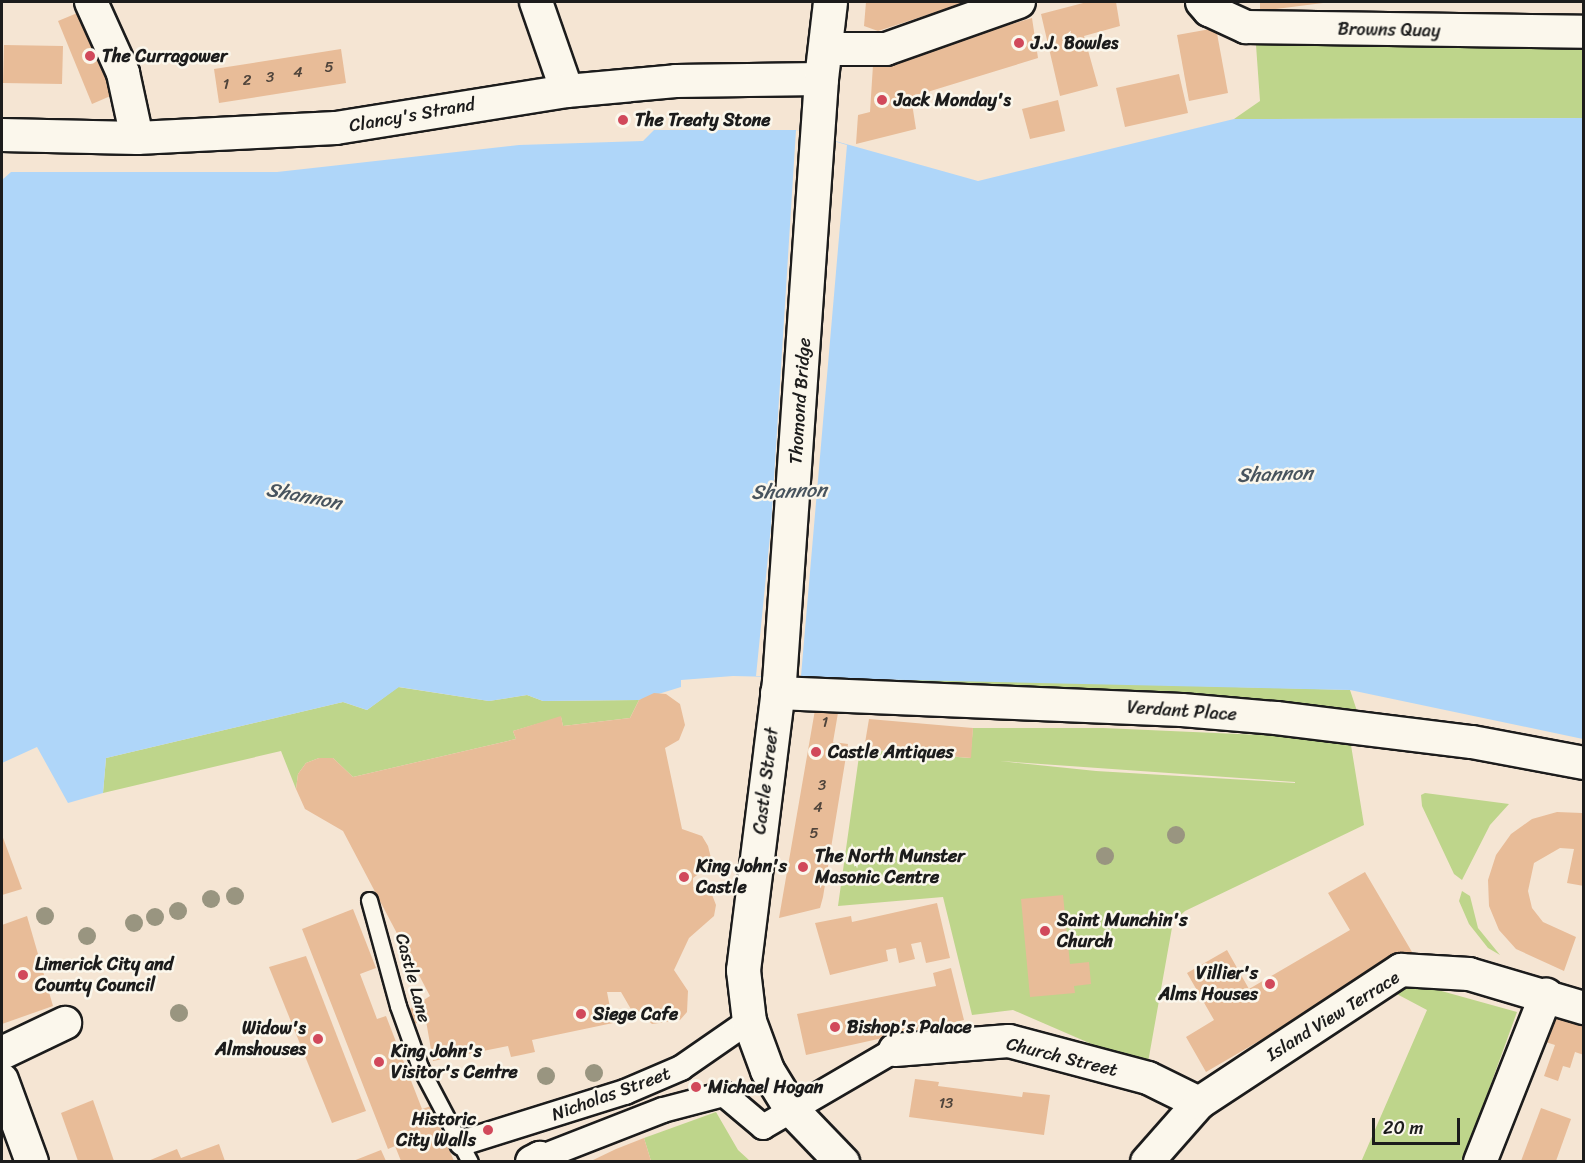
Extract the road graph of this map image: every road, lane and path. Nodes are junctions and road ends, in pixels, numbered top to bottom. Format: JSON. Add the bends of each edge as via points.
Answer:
{"nodes":[{"id":1,"x":91,"y":2,"type":"edge"},
{"id":2,"x":536,"y":2,"type":"edge"},
{"id":3,"x":830,"y":2,"type":"edge"},
{"id":4,"x":1019,"y":2,"type":"edge"},
{"id":5,"x":1202,"y":2,"type":"edge"},
{"id":6,"x":1584,"y":32,"type":"edge"},
{"id":7,"x":822,"y":79,"type":"junction"},
{"id":8,"x":567,"y":91,"type":"junction"},
{"id":9,"x":2,"y":135,"type":"edge"},
{"id":10,"x":137,"y":138,"type":"junction"},
{"id":11,"x":778,"y":687,"type":"junction"},
{"id":12,"x":1584,"y":763,"type":"edge"},
{"id":13,"x":369,"y":900,"type":"dead end"},
{"id":14,"x":1546,"y":995,"type":"junction"},
{"id":15,"x":1584,"y":1008,"type":"edge"},
{"id":16,"x":749,"y":1021,"type":"junction"},
{"id":17,"x":65,"y":1023,"type":"dead end"},
{"id":18,"x":895,"y":1050,"type":"joint"},
{"id":19,"x":2,"y":1053,"type":"edge"},
{"id":20,"x":2,"y":1080,"type":"edge"},
{"id":21,"x":1199,"y":1103,"type":"junction"},
{"id":22,"x":791,"y":1109,"type":"junction"},
{"id":23,"x":466,"y":1152,"type":"edge"},
{"id":24,"x":538,"y":1160,"type":"edge"},
{"id":25,"x":32,"y":1161,"type":"edge"},
{"id":26,"x":842,"y":1161,"type":"edge"},
{"id":27,"x":1147,"y":1161,"type":"edge"},
{"id":28,"x":1480,"y":1161,"type":"edge"}],
"edges":[{"from":1,"to":10,"type":"street","via":[[123,73]]},
{"from":2,"to":8,"type":"street"},
{"from":3,"to":7,"type":"main road","name":"Thomond Bridge"},
{"from":4,"to":7,"type":"street","name":"Clancy's Strand","via":[[886,49]]},
{"from":5,"to":6,"type":"street","name":"Browns Quay","via":[[1209,10],[1246,27]]},
{"from":7,"to":8,"type":"street","name":"Clancy's Strand","via":[[676,81]]},
{"from":7,"to":11,"type":"main road","name":"Thomond Bridge"},
{"from":8,"to":10,"type":"street","name":"Clancy's Strand","via":[[336,128]]},
{"from":9,"to":10,"type":"street","name":"Clancy's Strand"},
{"from":11,"to":12,"type":"street","name":"Verdant Place","via":[[1182,710],[1392,732]]},
{"from":11,"to":16,"type":"main road","name":"Castle Street","via":[[743,970]]},
{"from":13,"to":23,"type":"lane","name":"Castle Lane","via":[[398,1006],[420,1067]]},
{"from":14,"to":15,"type":"street","name":"Island View Terrace"},
{"from":14,"to":21,"type":"street","name":"Island View Terrace","via":[[1469,974],[1401,970]]},
{"from":14,"to":28,"type":"street"},
{"from":16,"to":22,"type":"main road","name":"Castle Street","via":[[767,1070]]},
{"from":16,"to":23,"type":"street","name":"Nicholas Street","via":[[681,1068]]},
{"from":17,"to":19,"type":"street"},
{"from":18,"to":21,"type":"street","name":"Church Street","via":[[1009,1041],[1148,1078]]},
{"from":18,"to":22,"type":"street","name":"Church Street"},
{"from":20,"to":25,"type":"street"},
{"from":21,"to":27,"type":"street","name":"Island View Terrace"},
{"from":22,"to":24,"type":"street","name":"Nicholas Street","via":[[763,1127],[724,1094],[663,1110]]},
{"from":22,"to":26,"type":"main road","name":"Castle Street"}]}
